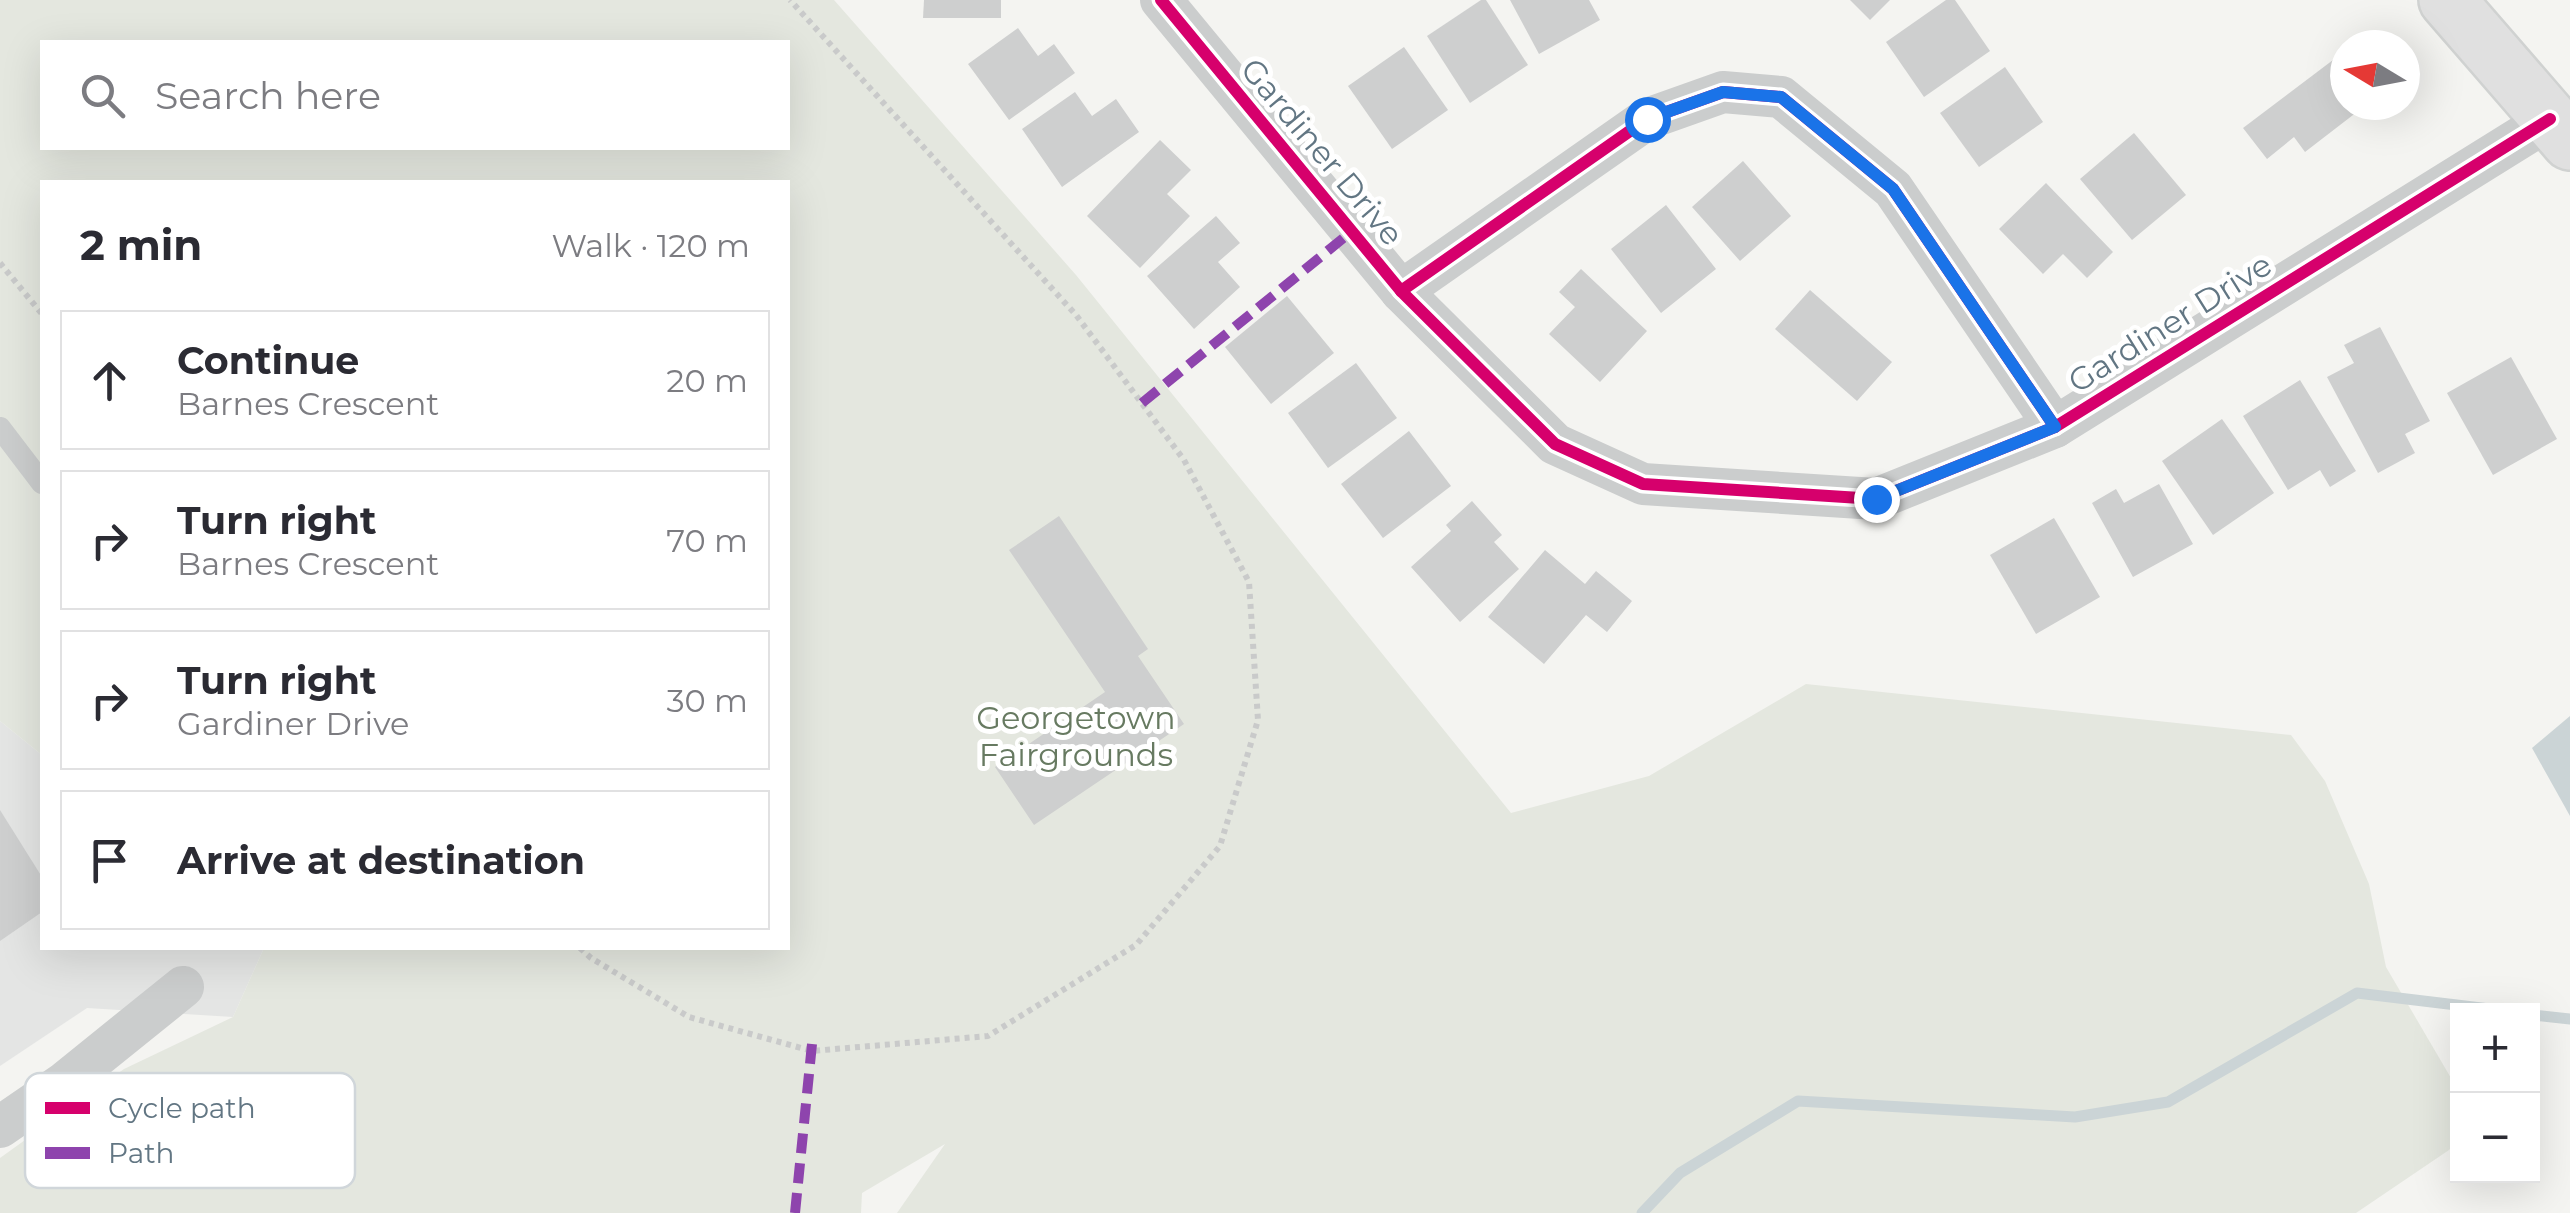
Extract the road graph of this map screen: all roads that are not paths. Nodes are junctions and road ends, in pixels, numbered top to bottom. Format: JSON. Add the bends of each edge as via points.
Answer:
{"nodes":[{"id":1,"x":1161,"y":0,"type":"edge"},
{"id":2,"x":2447,"y":0,"type":"edge"},
{"id":3,"x":2560,"y":131,"type":"edge"},
{"id":4,"x":1401,"y":291,"type":"junction"},
{"id":5,"x":2055,"y":427,"type":"junction"},
{"id":6,"x":0,"y":428,"type":"edge"},
{"id":7,"x":40,"y":480,"type":"edge"},
{"id":8,"x":183,"y":987,"type":"dead end"},
{"id":9,"x":76,"y":1073,"type":"edge"},
{"id":10,"x":25,"y":1109,"type":"edge"},
{"id":11,"x":0,"y":1126,"type":"edge"}],
"edges":[{"from":1,"to":4,"type":"street","name":"Gardiner Drive"},
{"from":2,"to":3,"type":"main road"},
{"from":3,"to":5,"type":"street","name":"Gardiner Drive"},
{"from":4,"to":5,"type":"street","name":"Gardiner Drive","via":[[1556,444],[1643,484],[1876,499]]},
{"from":4,"to":5,"type":"street","via":[[1647,119],[1723,92],[1781,97],[1893,189]]},
{"from":6,"to":7,"type":"lane"},
{"from":8,"to":9,"type":"street"},
{"from":10,"to":11,"type":"street"}]}
